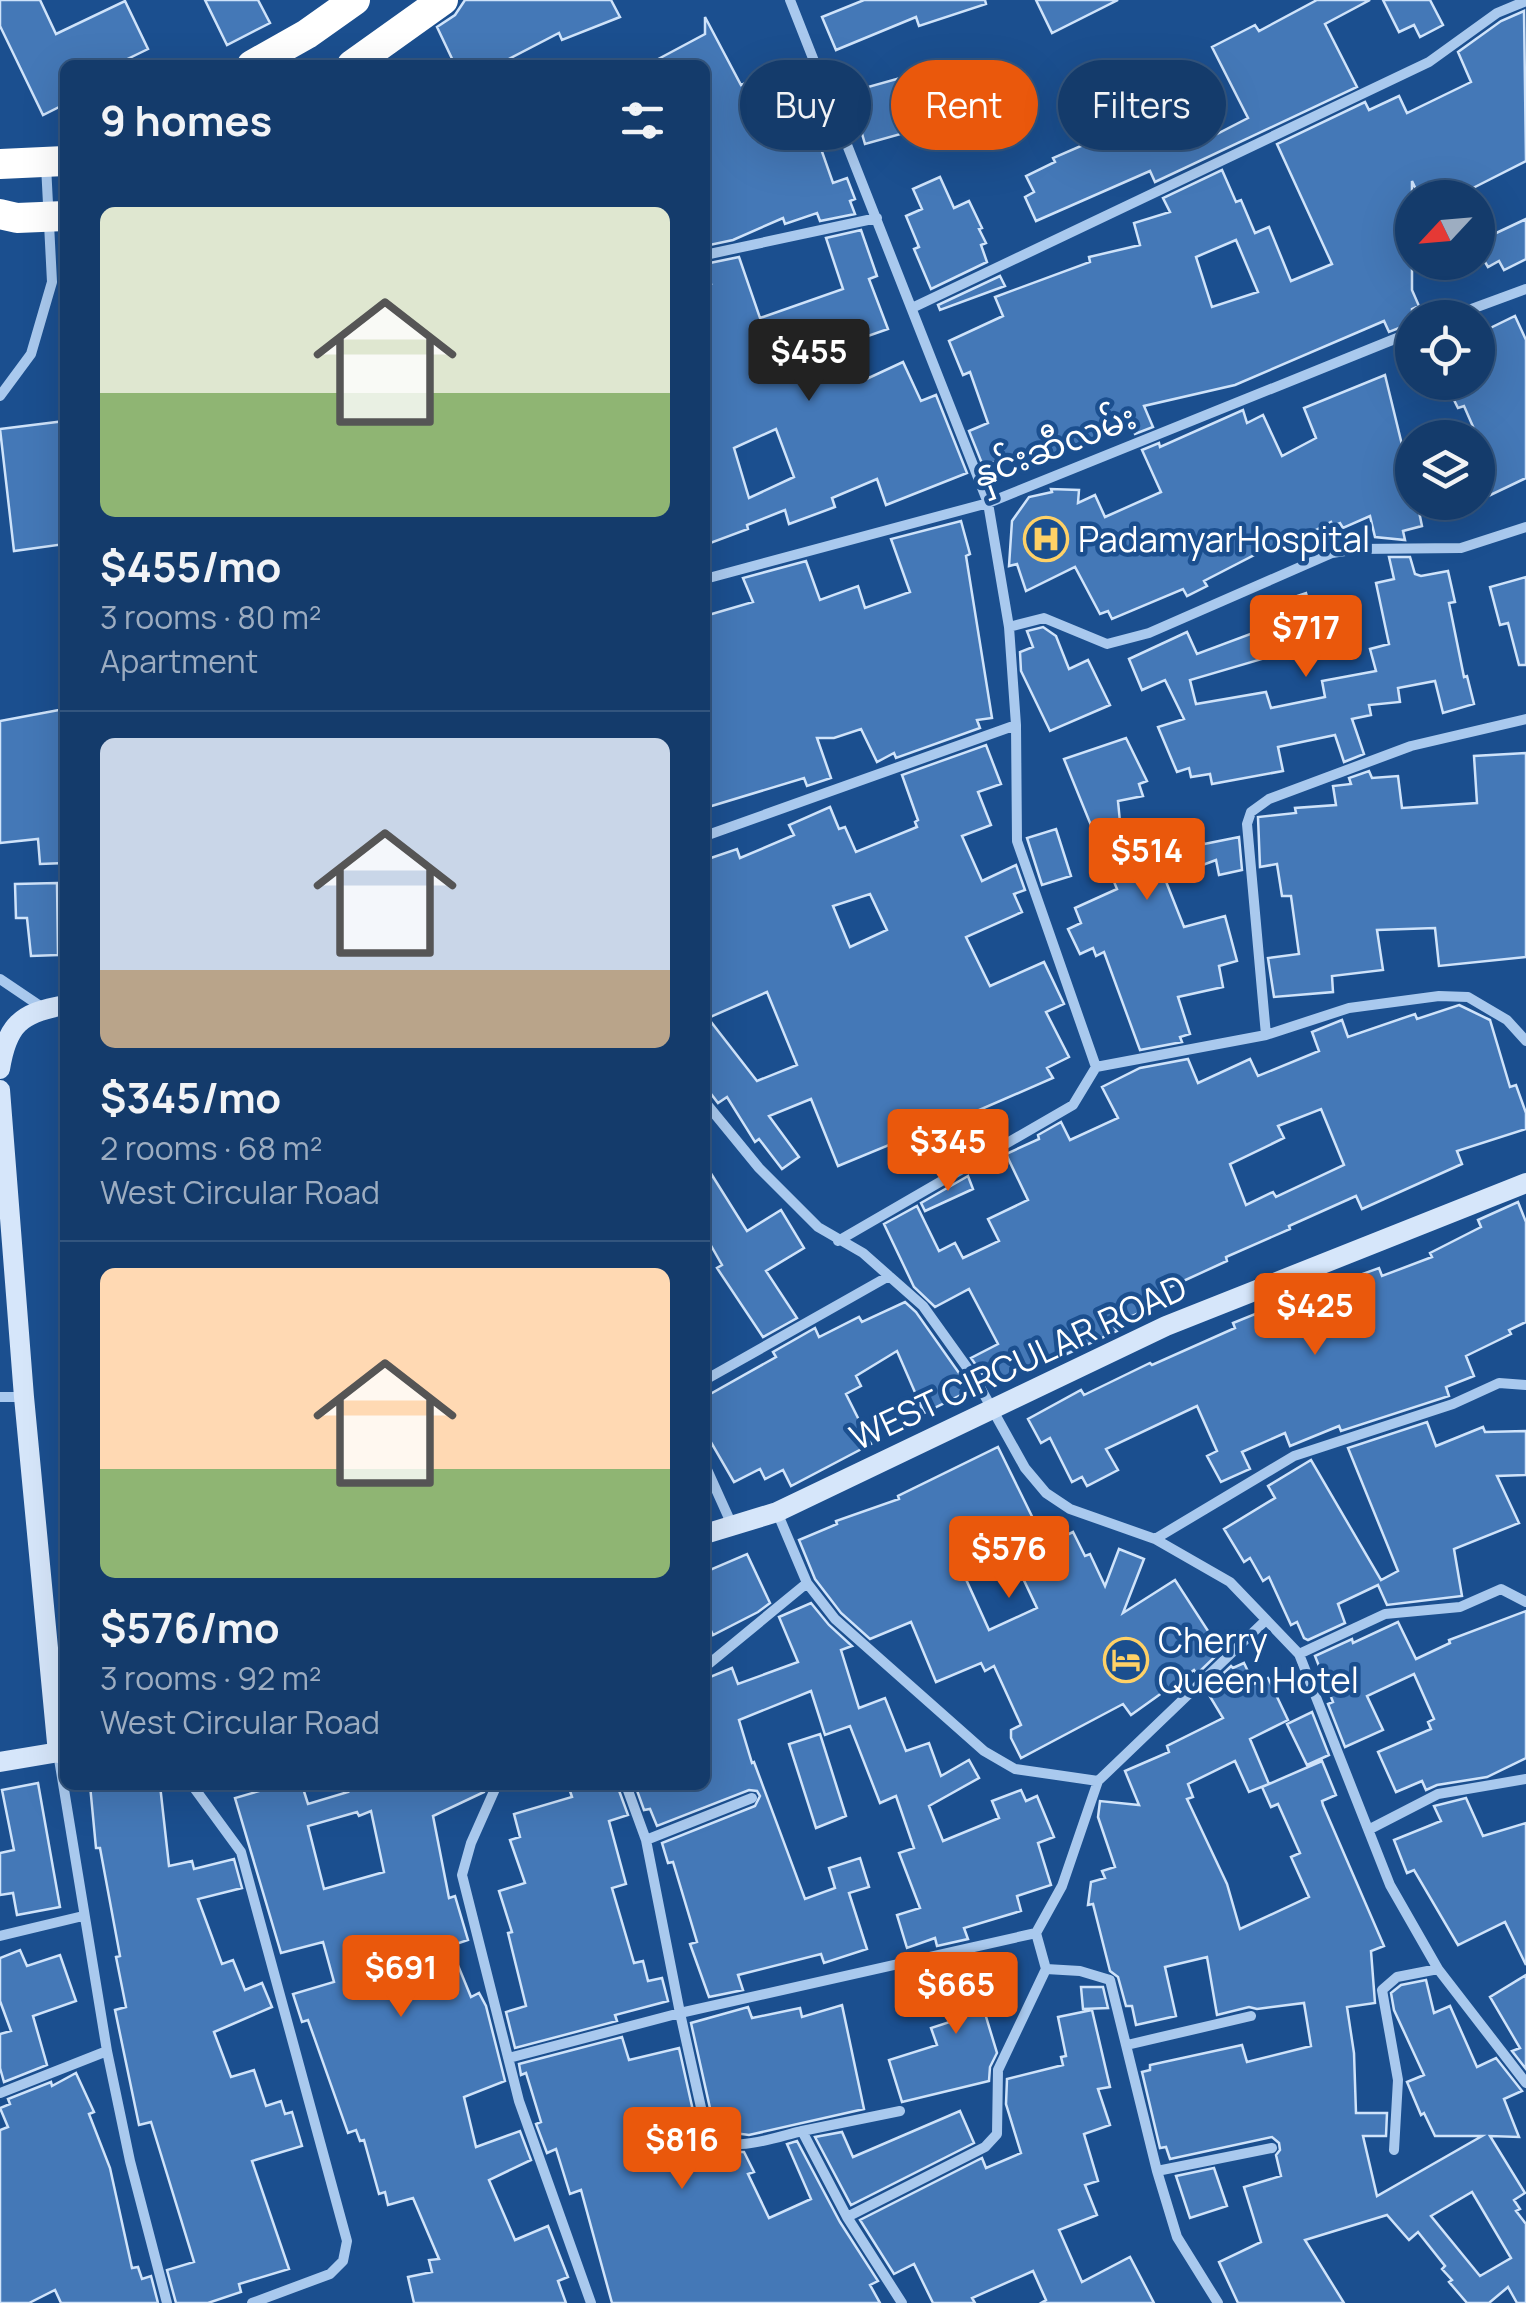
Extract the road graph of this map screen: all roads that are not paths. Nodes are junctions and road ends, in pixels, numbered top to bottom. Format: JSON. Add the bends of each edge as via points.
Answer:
{"nodes":[{"id":1,"x":355,"y":0,"type":"edge"},
{"id":2,"x":444,"y":0,"type":"edge"},
{"id":3,"x":790,"y":0,"type":"edge"},
{"id":4,"x":1526,"y":1,"type":"edge"},
{"id":5,"x":261,"y":60,"type":"edge"},
{"id":6,"x":359,"y":60,"type":"edge"},
{"id":7,"x":55,"y":162,"type":"edge"},
{"id":8,"x":0,"y":164,"type":"edge"},
{"id":9,"x":0,"y":214,"type":"edge"},
{"id":10,"x":57,"y":216,"type":"edge"},
{"id":11,"x":877,"y":218,"type":"junction"},
{"id":12,"x":710,"y":254,"type":"edge"},
{"id":13,"x":1526,"y":289,"type":"edge"},
{"id":14,"x":1495,"y":301,"type":"edge"},
{"id":15,"x":912,"y":308,"type":"junction"},
{"id":16,"x":1395,"y":339,"type":"edge"},
{"id":17,"x":0,"y":396,"type":"edge"},
{"id":18,"x":988,"y":502,"type":"junction"},
{"id":19,"x":1526,"y":527,"type":"edge"},
{"id":20,"x":710,"y":578,"type":"edge"},
{"id":21,"x":1009,"y":627,"type":"junction"},
{"id":22,"x":1526,"y":719,"type":"edge"},
{"id":23,"x":1016,"y":725,"type":"junction"},
{"id":24,"x":710,"y":834,"type":"edge"},
{"id":25,"x":0,"y":979,"type":"edge"},
{"id":26,"x":60,"y":1006,"type":"edge"},
{"id":27,"x":44,"y":1009,"type":"junction"},
{"id":28,"x":1266,"y":1035,"type":"junction"},
{"id":29,"x":1526,"y":1041,"type":"edge"},
{"id":30,"x":1096,"y":1066,"type":"junction"},
{"id":31,"x":0,"y":1070,"type":"edge"},
{"id":32,"x":0,"y":1090,"type":"edge"},
{"id":33,"x":710,"y":1108,"type":"edge"},
{"id":34,"x":1526,"y":1183,"type":"edge"},
{"id":35,"x":5,"y":1229,"type":"edge"},
{"id":36,"x":838,"y":1240,"type":"junction"},
{"id":37,"x":889,"y":1276,"type":"junction"},
{"id":38,"x":710,"y":1377,"type":"edge"},
{"id":39,"x":1526,"y":1385,"type":"edge"},
{"id":40,"x":0,"y":1397,"type":"edge"},
{"id":41,"x":24,"y":1397,"type":"junction"},
{"id":42,"x":994,"y":1409,"type":"junction"},
{"id":43,"x":710,"y":1476,"type":"edge"},
{"id":44,"x":777,"y":1512,"type":"junction"},
{"id":45,"x":732,"y":1525,"type":"junction"},
{"id":46,"x":710,"y":1532,"type":"edge"},
{"id":47,"x":1156,"y":1539,"type":"junction"},
{"id":48,"x":807,"y":1583,"type":"junction"},
{"id":49,"x":1526,"y":1602,"type":"edge"},
{"id":50,"x":1266,"y":1620,"type":"junction"},
{"id":51,"x":1299,"y":1654,"type":"junction"},
{"id":52,"x":710,"y":1664,"type":"edge"},
{"id":53,"x":60,"y":1742,"type":"edge"},
{"id":54,"x":60,"y":1752,"type":"edge"},
{"id":55,"x":0,"y":1762,"type":"edge"},
{"id":56,"x":1526,"y":1780,"type":"edge"},
{"id":57,"x":1098,"y":1781,"type":"junction"},
{"id":58,"x":66,"y":1790,"type":"edge"},
{"id":59,"x":196,"y":1790,"type":"edge"},
{"id":60,"x":497,"y":1790,"type":"edge"},
{"id":61,"x":628,"y":1790,"type":"edge"},
{"id":62,"x":752,"y":1798,"type":"dead end"},
{"id":63,"x":1370,"y":1829,"type":"junction"},
{"id":64,"x":646,"y":1840,"type":"junction"},
{"id":65,"x":84,"y":1916,"type":"junction"},
{"id":66,"x":1036,"y":1932,"type":"junction"},
{"id":67,"x":0,"y":1936,"type":"edge"},
{"id":68,"x":1046,"y":1969,"type":"junction"},
{"id":69,"x":1438,"y":1969,"type":"junction"},
{"id":70,"x":680,"y":2012,"type":"junction"},
{"id":71,"x":1250,"y":2016,"type":"dead end"},
{"id":72,"x":1127,"y":2044,"type":"junction"},
{"id":73,"x":107,"y":2051,"type":"junction"},
{"id":74,"x":509,"y":2058,"type":"junction"},
{"id":75,"x":1526,"y":2083,"type":"edge"},
{"id":76,"x":0,"y":2092,"type":"edge"},
{"id":77,"x":900,"y":2111,"type":"dead end"},
{"id":78,"x":802,"y":2132,"type":"junction"},
{"id":79,"x":1272,"y":2148,"type":"dead end"},
{"id":80,"x":1394,"y":2150,"type":"dead end"},
{"id":81,"x":1156,"y":2170,"type":"junction"},
{"id":82,"x":846,"y":2217,"type":"junction"},
{"id":83,"x":167,"y":2303,"type":"edge"},
{"id":84,"x":252,"y":2303,"type":"edge"},
{"id":85,"x":591,"y":2303,"type":"edge"},
{"id":86,"x":902,"y":2303,"type":"edge"},
{"id":87,"x":1218,"y":2303,"type":"edge"}],
"edges":[{"from":1,"to":5,"type":"highway"},
{"from":2,"to":6,"type":"highway"},
{"from":3,"to":11,"type":"street"},
{"from":4,"to":15,"type":"street","via":[[1428,62]]},
{"from":7,"to":8,"type":"highway"},
{"from":7,"to":10,"type":"street"},
{"from":9,"to":10,"type":"highway"},
{"from":10,"to":17,"type":"street","via":[[52,282],[31,354]]},
{"from":11,"to":12,"type":"street"},
{"from":11,"to":15,"type":"street"},
{"from":13,"to":14,"type":"street"},
{"from":15,"to":18,"type":"street"},
{"from":16,"to":18,"type":"street","name":"နှင်းဆီလမ်း"},
{"from":18,"to":20,"type":"street","name":"နှင်းဆီလမ်း"},
{"from":18,"to":21,"type":"street"},
{"from":19,"to":21,"type":"street","via":[[1461,548],[1332,554],[1148,633],[1107,644],[1044,618]]},
{"from":21,"to":23,"type":"street"},
{"from":22,"to":28,"type":"street","via":[[1411,746],[1251,812]]},
{"from":23,"to":24,"type":"street"},
{"from":23,"to":30,"type":"street","via":[[1017,842]]},
{"from":25,"to":27,"type":"street"},
{"from":26,"to":27,"type":"street"},
{"from":27,"to":31,"type":"street","via":[[26,1016],[5,1039]]},
{"from":28,"to":29,"type":"street","via":[[1349,1008],[1439,996],[1468,997],[1507,1020]]},
{"from":28,"to":30,"type":"street"},
{"from":30,"to":36,"type":"street","via":[[1074,1105]]},
{"from":32,"to":35,"type":"street"},
{"from":33,"to":36,"type":"street","via":[[760,1168]]},
{"from":34,"to":42,"type":"street","name":"WEST CIRCULAR ROAD","via":[[1166,1326]]},
{"from":35,"to":41,"type":"street"},
{"from":36,"to":37,"type":"street"},
{"from":37,"to":38,"type":"street"},
{"from":37,"to":42,"type":"street","via":[[923,1306]]},
{"from":39,"to":47,"type":"street","via":[[1499,1383],[1294,1456]]},
{"from":40,"to":41,"type":"street"},
{"from":41,"to":53,"type":"street"},
{"from":42,"to":44,"type":"street","name":"WEST CIRCULAR ROAD"},
{"from":42,"to":47,"type":"street","via":[[1046,1494]]},
{"from":43,"to":45,"type":"street"},
{"from":44,"to":45,"type":"street","name":"WEST CIRCULAR ROAD"},
{"from":44,"to":48,"type":"street"},
{"from":45,"to":46,"type":"street","name":"WEST CIRCULAR ROAD"},
{"from":47,"to":50,"type":"street","via":[[1230,1582]]},
{"from":48,"to":52,"type":"street"},
{"from":48,"to":57,"type":"street","via":[[834,1619],[984,1751],[1015,1768]]},
{"from":49,"to":51,"type":"street","via":[[1501,1589],[1460,1607],[1385,1614]]},
{"from":50,"to":51,"type":"street"},
{"from":50,"to":57,"type":"street"},
{"from":51,"to":63,"type":"street"},
{"from":54,"to":55,"type":"street"},
{"from":56,"to":63,"type":"street","via":[[1438,1794]]},
{"from":57,"to":66,"type":"street","via":[[1062,1886]]},
{"from":58,"to":65,"type":"street"},
{"from":59,"to":84,"type":"street","via":[[241,1852],[348,2241],[330,2274]]},
{"from":60,"to":74,"type":"street","via":[[462,1875]]},
{"from":61,"to":64,"type":"street"},
{"from":62,"to":64,"type":"street"},
{"from":63,"to":69,"type":"street","via":[[1390,1885]]},
{"from":64,"to":70,"type":"street"},
{"from":65,"to":67,"type":"street"},
{"from":65,"to":73,"type":"street"},
{"from":66,"to":68,"type":"street"},
{"from":66,"to":70,"type":"street"},
{"from":68,"to":72,"type":"street","via":[[1110,1980]]},
{"from":68,"to":82,"type":"street","via":[[998,2070],[997,2134],[985,2147]]},
{"from":69,"to":75,"type":"street"},
{"from":69,"to":80,"type":"street","via":[[1397,1977],[1382,1990],[1398,2080]]},
{"from":70,"to":74,"type":"street"},
{"from":70,"to":78,"type":"street","via":[[712,2139],[741,2143]]},
{"from":71,"to":72,"type":"street"},
{"from":72,"to":81,"type":"street"},
{"from":73,"to":76,"type":"street"},
{"from":73,"to":83,"type":"street"},
{"from":74,"to":85,"type":"street","via":[[518,2101]]},
{"from":77,"to":78,"type":"street"},
{"from":78,"to":82,"type":"street"},
{"from":79,"to":81,"type":"street"},
{"from":81,"to":87,"type":"street","via":[[1178,2237]]},
{"from":82,"to":86,"type":"street"}]}
